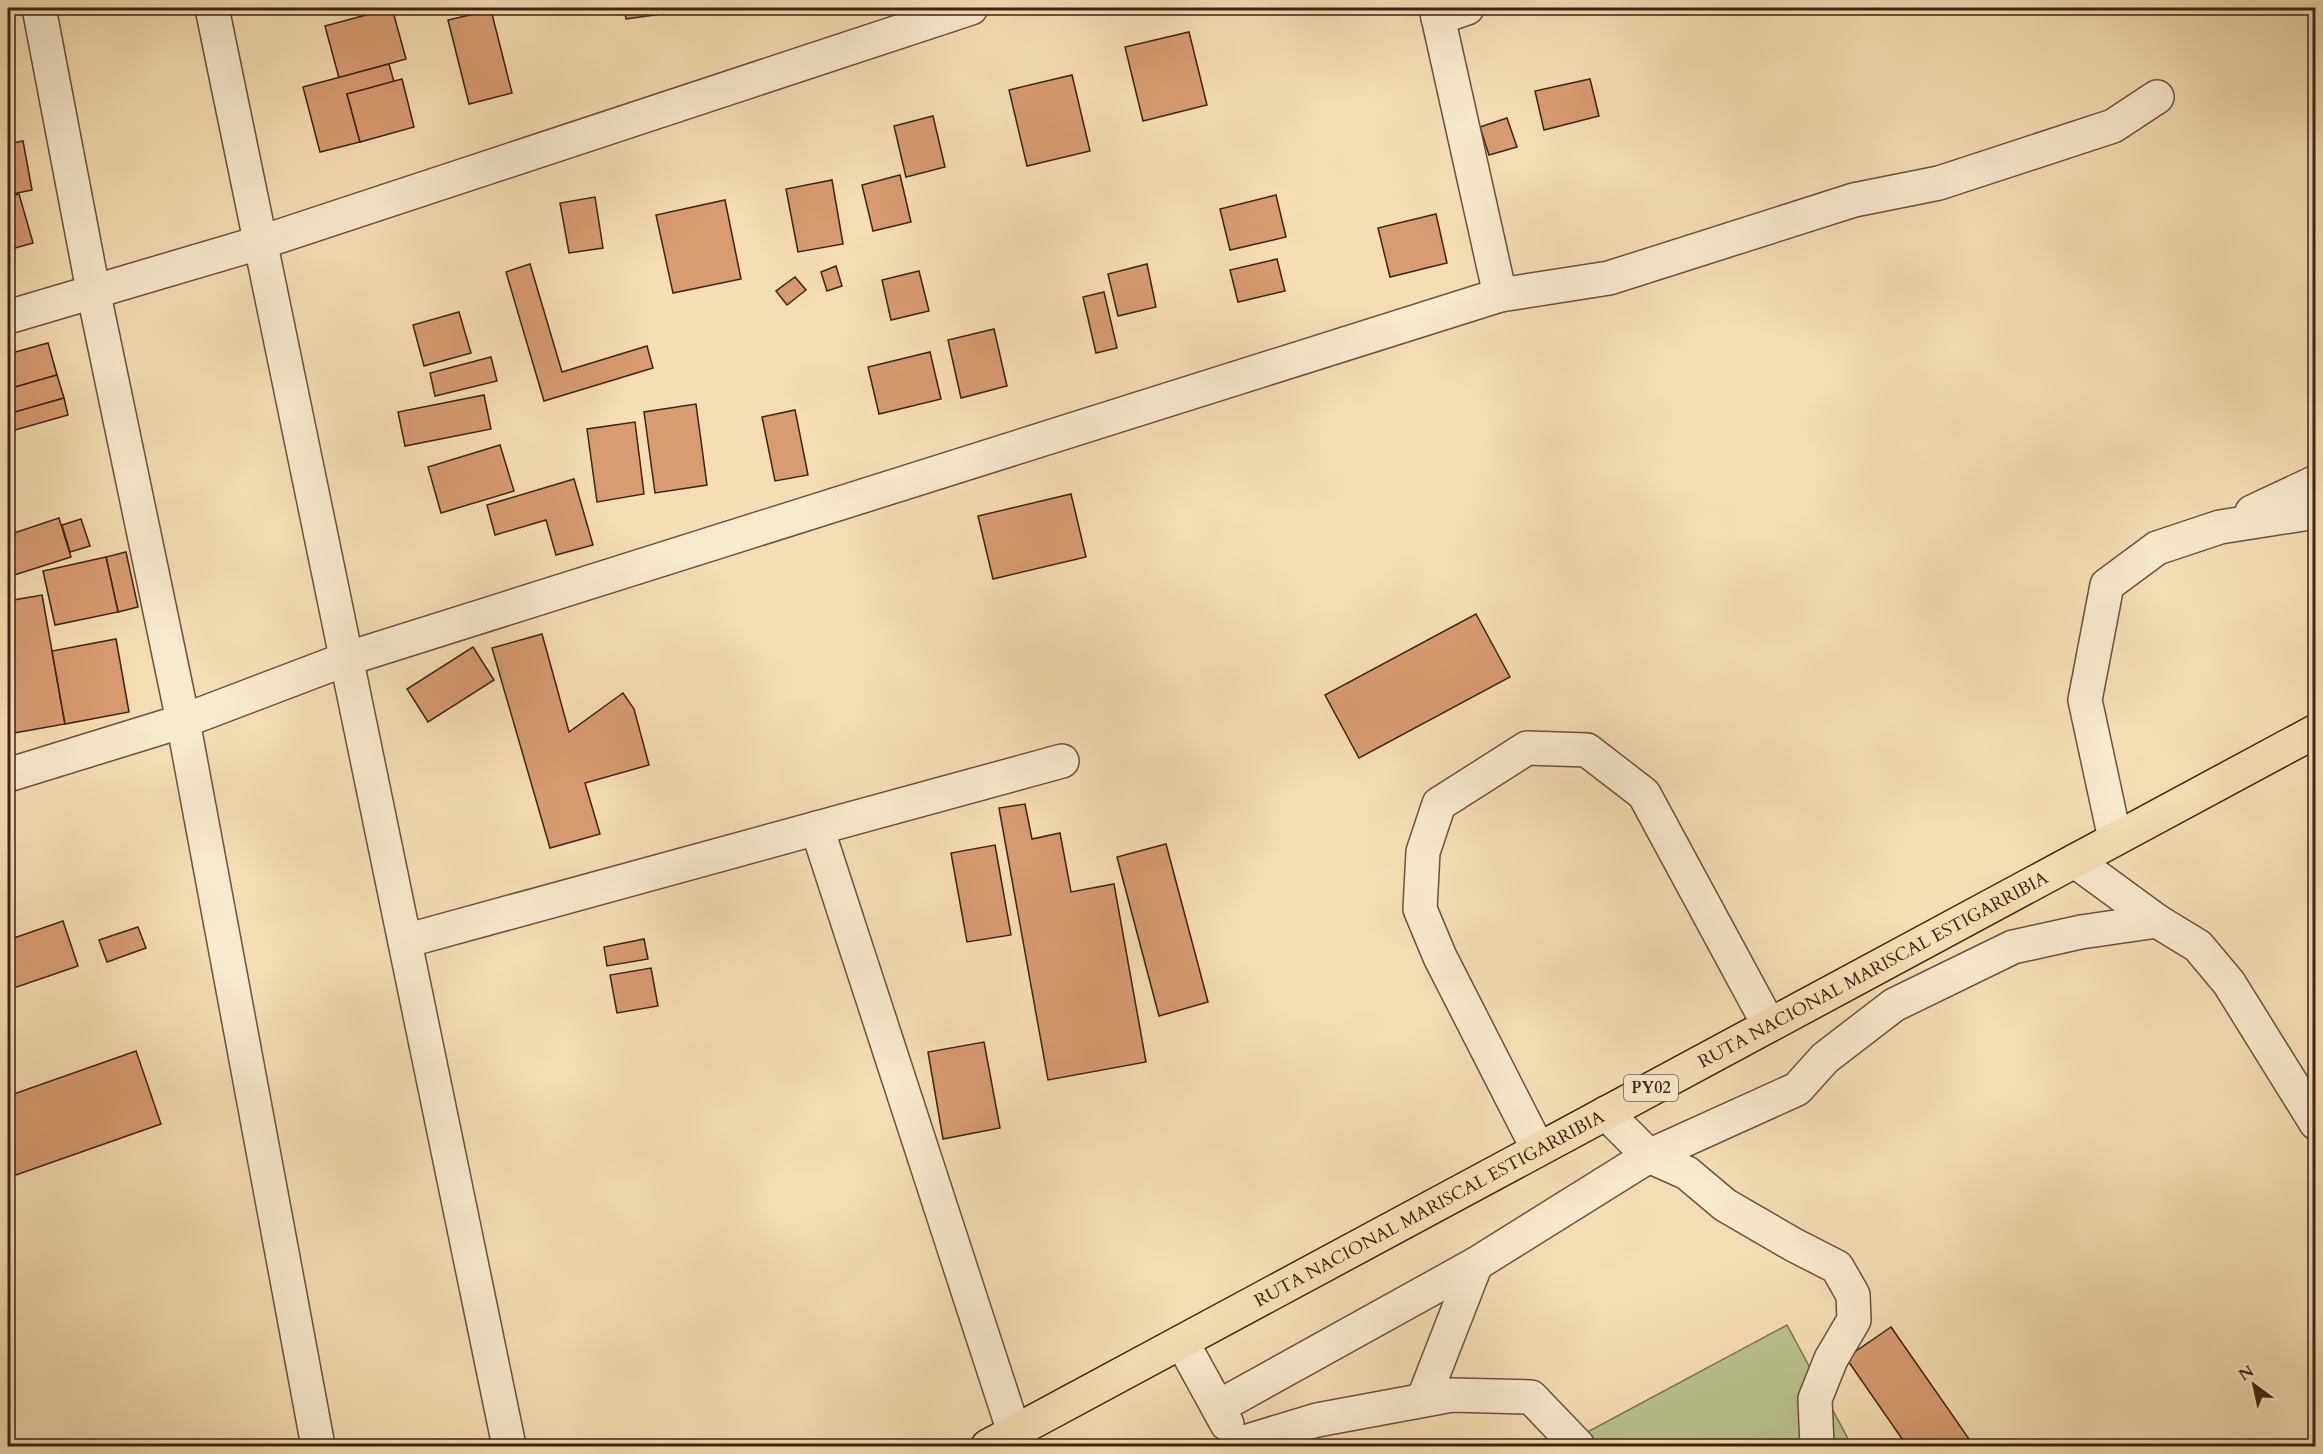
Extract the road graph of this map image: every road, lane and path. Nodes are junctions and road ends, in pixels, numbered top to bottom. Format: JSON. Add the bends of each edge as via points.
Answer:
{"nodes":[{"id":1,"x":39,"y":8,"type":"edge"},
{"id":2,"x":212,"y":8,"type":"edge"},
{"id":3,"x":971,"y":8,"type":"edge"},
{"id":4,"x":1447,"y":11,"type":"edge"},
{"id":5,"x":2157,"y":97,"type":"dead end"},
{"id":6,"x":262,"y":242,"type":"junction"},
{"id":7,"x":93,"y":290,"type":"junction"},
{"id":8,"x":1500,"y":295,"type":"junction"},
{"id":9,"x":8,"y":316,"type":"edge"},
{"id":10,"x":2316,"y":482,"type":"edge"},
{"id":11,"x":2316,"y":513,"type":"edge"},
{"id":12,"x":2220,"y":527,"type":"junction"},
{"id":13,"x":346,"y":659,"type":"junction"},
{"id":14,"x":183,"y":722,"type":"junction"},
{"id":15,"x":2316,"y":731,"type":"edge"},
{"id":16,"x":1062,"y":761,"type":"dead end"},
{"id":17,"x":8,"y":775,"type":"edge"},
{"id":18,"x":817,"y":828,"type":"junction"},
{"id":19,"x":2115,"y":839,"type":"junction"},
{"id":20,"x":2074,"y":861,"type":"junction"},
{"id":21,"x":2157,"y":921,"type":"junction"},
{"id":22,"x":405,"y":941,"type":"junction"},
{"id":23,"x":1769,"y":1025,"type":"junction"},
{"id":24,"x":1606,"y":1113,"type":"junction"},
{"id":25,"x":2316,"y":1123,"type":"edge"},
{"id":26,"x":1538,"y":1149,"type":"junction"},
{"id":27,"x":1649,"y":1156,"type":"junction"},
{"id":28,"x":1476,"y":1264,"type":"junction"},
{"id":29,"x":1182,"y":1342,"type":"junction"},
{"id":30,"x":1423,"y":1400,"type":"junction"},
{"id":31,"x":1218,"y":1407,"type":"junction"},
{"id":32,"x":1001,"y":1439,"type":"edge"},
{"id":33,"x":1238,"y":1445,"type":"edge"},
{"id":34,"x":318,"y":1446,"type":"edge"},
{"id":35,"x":509,"y":1446,"type":"edge"},
{"id":36,"x":1578,"y":1446,"type":"edge"},
{"id":37,"x":1817,"y":1446,"type":"edge"}],
"edges":[{"from":1,"to":7,"type":"street"},
{"from":2,"to":6,"type":"street"},
{"from":3,"to":6,"type":"street"},
{"from":4,"to":8,"type":"street"},
{"from":5,"to":8,"type":"street","via":[[2114,126],[1939,183],[1854,200],[1609,278]]},
{"from":6,"to":7,"type":"street"},
{"from":6,"to":13,"type":"street"},
{"from":7,"to":9,"type":"street"},
{"from":7,"to":14,"type":"street"},
{"from":8,"to":13,"type":"street"},
{"from":10,"to":12,"type":"street"},
{"from":11,"to":12,"type":"street"},
{"from":12,"to":19,"type":"street","via":[[2157,548],[2107,585],[2085,700]]},
{"from":13,"to":14,"type":"street"},
{"from":13,"to":22,"type":"street"},
{"from":14,"to":17,"type":"street"},
{"from":14,"to":34,"type":"street"},
{"from":15,"to":19,"type":"main road","name":"RUTA NACIONAL MARISCAL ESTIGARRIBIA","number":"PY02"},
{"from":16,"to":18,"type":"street"},
{"from":18,"to":22,"type":"street"},
{"from":18,"to":32,"type":"street"},
{"from":19,"to":20,"type":"main road","name":"RUTA NACIONAL MARISCAL ESTIGARRIBIA","number":"PY02"},
{"from":20,"to":21,"type":"street"},
{"from":20,"to":23,"type":"main road","name":"RUTA NACIONAL MARISCAL ESTIGARRIBIA","number":"PY02"},
{"from":21,"to":25,"type":"street","via":[[2198,946],[2229,983]]},
{"from":21,"to":27,"type":"street","via":[[2013,947],[1894,1005],[1826,1058],[1797,1089]]},
{"from":22,"to":35,"type":"street"},
{"from":23,"to":24,"type":"main road","name":"RUTA NACIONAL MARISCAL ESTIGARRIBIA","number":"PY02"},
{"from":23,"to":26,"type":"street","via":[[1644,794],[1587,750],[1527,748],[1439,804],[1423,852],[1420,909],[1440,957]]},
{"from":24,"to":26,"type":"main road","name":"RUTA NACIONAL MARISCAL ESTIGARRIBIA","number":"PY02"},
{"from":24,"to":27,"type":"street"},
{"from":26,"to":29,"type":"main road","name":"RUTA NACIONAL MARISCAL ESTIGARRIBIA","number":"PY02"},
{"from":27,"to":28,"type":"street"},
{"from":27,"to":37,"type":"street","via":[[1687,1173],[1725,1205],[1837,1267],[1853,1295],[1854,1320],[1831,1359],[1815,1399]]},
{"from":28,"to":30,"type":"street"},
{"from":28,"to":31,"type":"street"},
{"from":29,"to":31,"type":"street"},
{"from":29,"to":32,"type":"main road","name":"RUTA NACIONAL MARISCAL ESTIGARRIBIA","number":"PY02"},
{"from":30,"to":33,"type":"street","via":[[1317,1420]]},
{"from":30,"to":36,"type":"street","via":[[1452,1395],[1531,1397]]},
{"from":31,"to":33,"type":"street"}]}
